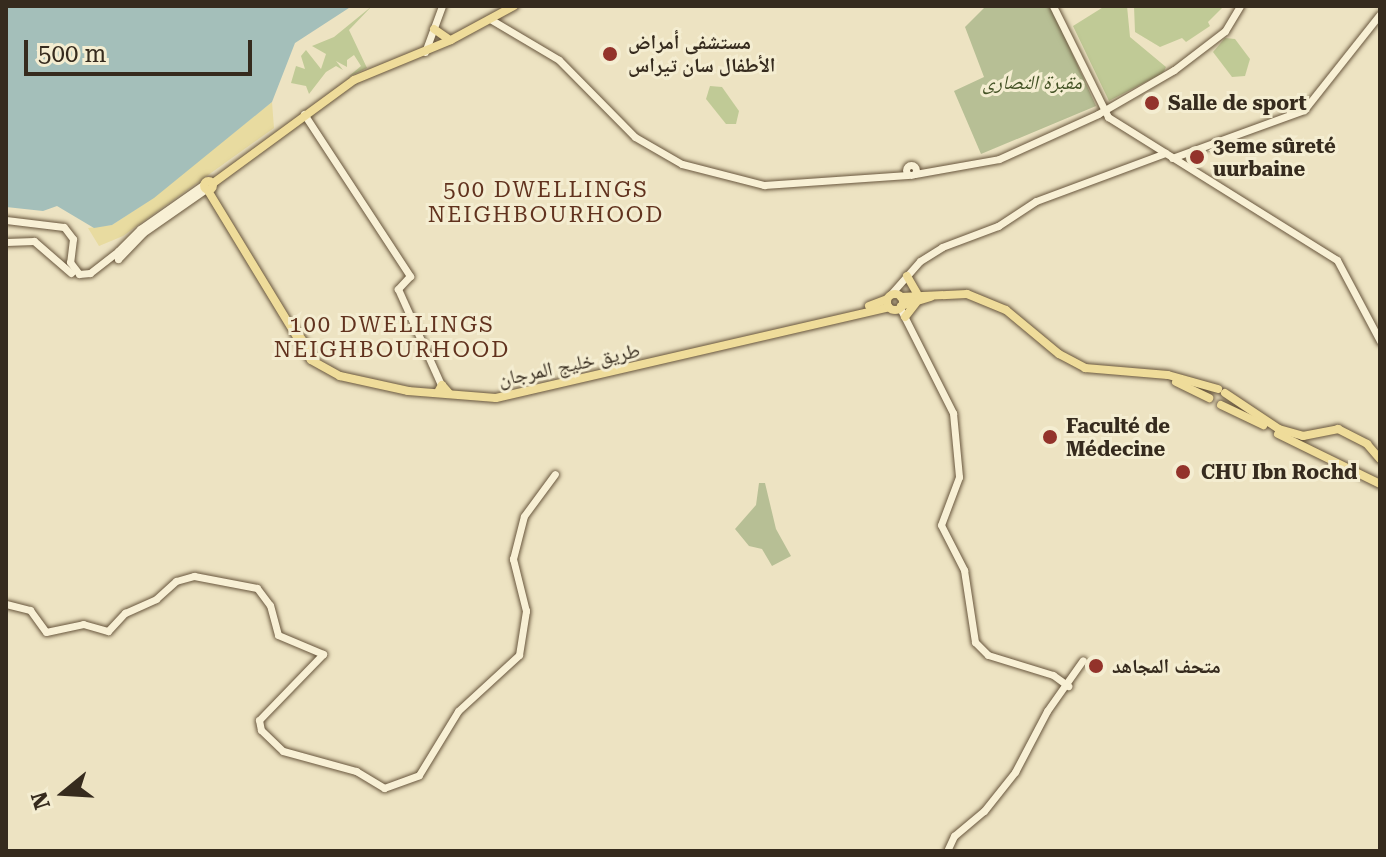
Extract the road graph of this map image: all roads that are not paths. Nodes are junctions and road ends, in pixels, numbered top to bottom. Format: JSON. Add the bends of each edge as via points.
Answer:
{"nodes":[{"id":1,"x":442,"y":6,"type":"edge"},
{"id":2,"x":514,"y":6,"type":"edge"},
{"id":3,"x":1055,"y":6,"type":"edge"},
{"id":4,"x":1240,"y":6,"type":"edge"},
{"id":5,"x":1380,"y":14,"type":"edge"},
{"id":6,"x":490,"y":19,"type":"junction"},
{"id":7,"x":434,"y":27,"type":"junction"},
{"id":8,"x":451,"y":40,"type":"junction"},
{"id":9,"x":428,"y":51,"type":"junction"},
{"id":10,"x":1104,"y":110,"type":"junction"},
{"id":11,"x":304,"y":114,"type":"junction"},
{"id":12,"x":1168,"y":156,"type":"junction"},
{"id":13,"x":210,"y":188,"type":"junction"},
{"id":14,"x":6,"y":220,"type":"edge"},
{"id":15,"x":6,"y":242,"type":"edge"},
{"id":16,"x":118,"y":251,"type":"junction"},
{"id":17,"x":123,"y":259,"type":"junction"},
{"id":18,"x":67,"y":264,"type":"junction"},
{"id":19,"x":905,"y":278,"type":"junction"},
{"id":20,"x":920,"y":296,"type":"junction"},
{"id":21,"x":895,"y":302,"type":"junction"},
{"id":22,"x":905,"y":317,"type":"junction"},
{"id":23,"x":1380,"y":341,"type":"edge"},
{"id":24,"x":1222,"y":391,"type":"junction"},
{"id":25,"x":443,"y":392,"type":"junction"},
{"id":26,"x":1209,"y":398,"type":"junction"},
{"id":27,"x":1221,"y":405,"type":"junction"},
{"id":28,"x":1380,"y":459,"type":"edge"},
{"id":29,"x":555,"y":474,"type":"dead end"},
{"id":30,"x":1380,"y":484,"type":"edge"},
{"id":31,"x":6,"y":604,"type":"edge"},
{"id":32,"x":947,"y":851,"type":"edge"}],
"edges":[{"from":1,"to":7,"type":"main road"},
{"from":2,"to":6,"type":"main road"},
{"from":3,"to":10,"type":"main road"},
{"from":4,"to":10,"type":"main road","via":[[1225,31],[1174,70]]},
{"from":5,"to":12,"type":"main road","via":[[1304,110]]},
{"from":6,"to":8,"type":"main road"},
{"from":6,"to":10,"type":"main road","via":[[565,65],[635,137],[670,159],[764,185],[927,171],[999,159]]},
{"from":7,"to":8,"type":"main road"},
{"from":7,"to":9,"type":"main road"},
{"from":8,"to":9,"type":"main road"},
{"from":9,"to":11,"type":"main road","via":[[353,80]]},
{"from":10,"to":12,"type":"main road"},
{"from":11,"to":13,"type":"main road"},
{"from":11,"to":25,"type":"main road","via":[[410,276],[398,289]]},
{"from":12,"to":19,"type":"main road","via":[[1030,204],[998,226],[935,250]]},
{"from":12,"to":23,"type":"main road","via":[[1337,260]]},
{"from":13,"to":16,"type":"main road"},
{"from":13,"to":17,"type":"main road","via":[[143,233]]},
{"from":13,"to":25,"type":"main road","name":"طريق خليج المرجان","via":[[302,350],[334,371]]},
{"from":14,"to":18,"type":"main road","via":[[63,226],[73,239]]},
{"from":15,"to":18,"type":"main road","via":[[34,241]]},
{"from":16,"to":17,"type":"main road","via":[[117,259]]},
{"from":16,"to":18,"type":"main road","via":[[87,274]]},
{"from":17,"to":18,"type":"main road","via":[[85,278]]},
{"from":19,"to":20,"type":"main road"},
{"from":19,"to":21,"type":"main road"},
{"from":20,"to":21,"type":"main road","name":"طريق خليج المرجان"},
{"from":20,"to":22,"type":"main road"},
{"from":20,"to":24,"type":"main road","via":[[953,292],[989,301],[1085,368],[1168,375]]},
{"from":20,"to":26,"type":"main road","via":[[952,296],[988,305],[1085,373],[1169,380]]},
{"from":21,"to":22,"type":"main road"},
{"from":21,"to":25,"type":"main road","name":"طريق خليج المرجان","via":[[511,395]]},
{"from":22,"to":32,"type":"main road","via":[[953,413],[959,477],[941,525],[964,570],[970,628],[985,654],[1068,684],[1045,714],[1015,772],[984,811],[954,836]]},
{"from":24,"to":26,"type":"main road"},
{"from":24,"to":27,"type":"main road"},
{"from":24,"to":28,"type":"main road","via":[[1279,429],[1303,436],[1338,429],[1367,444]]},
{"from":26,"to":27,"type":"main road"},
{"from":27,"to":30,"type":"main road"},
{"from":29,"to":31,"type":"main road","via":[[524,516],[513,559],[526,611],[519,655],[458,711],[419,775],[384,788],[356,771],[283,751],[258,725],[323,657],[278,635],[270,605],[257,588],[194,576],[176,581],[156,599],[125,613],[108,631],[83,624],[46,632],[30,610]]}]}
